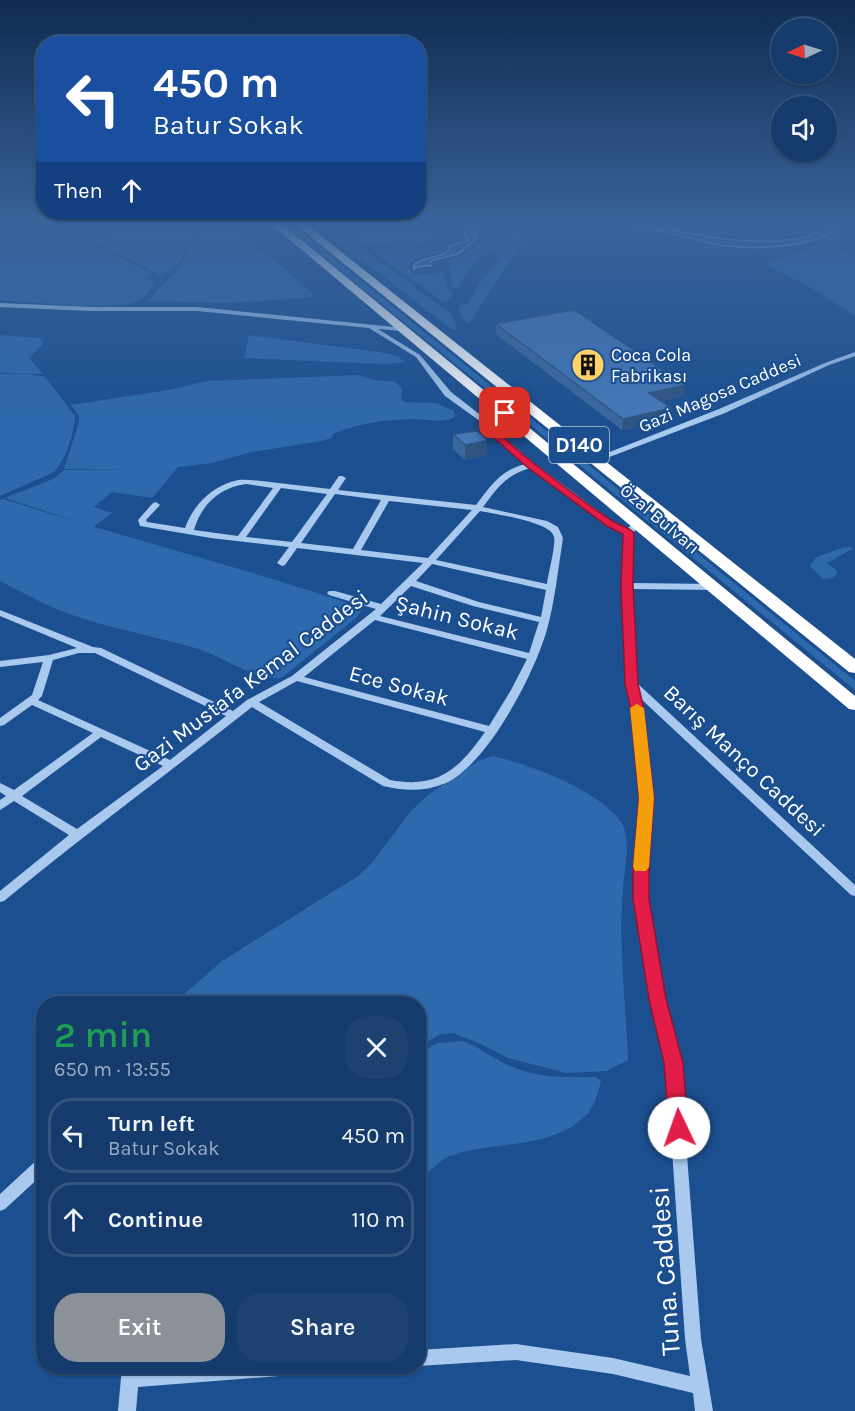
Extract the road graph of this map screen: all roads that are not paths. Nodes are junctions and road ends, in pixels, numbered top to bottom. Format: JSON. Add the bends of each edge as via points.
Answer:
{"nodes":[{"id":1,"x":355,"y":290,"type":"edge"},
{"id":2,"x":383,"y":290,"type":"edge"},
{"id":3,"x":0,"y":305,"type":"edge"},
{"id":4,"x":369,"y":327,"type":"junction"},
{"id":5,"x":402,"y":329,"type":"junction"},
{"id":6,"x":855,"y":354,"type":"edge"},
{"id":7,"x":505,"y":413,"type":"junction"},
{"id":8,"x":488,"y":423,"type":"junction"},
{"id":9,"x":596,"y":459,"type":"junction"},
{"id":10,"x":531,"y":465,"type":"junction"},
{"id":11,"x":342,"y":478,"type":"dead end"},
{"id":12,"x":279,"y":485,"type":"junction"},
{"id":13,"x":333,"y":490,"type":"junction"},
{"id":14,"x":387,"y":497,"type":"junction"},
{"id":15,"x":156,"y":505,"type":"dead end"},
{"id":16,"x":478,"y":508,"type":"junction"},
{"id":17,"x":633,"y":528,"type":"junction"},
{"id":18,"x":189,"y":530,"type":"junction"},
{"id":19,"x":241,"y":538,"type":"junction"},
{"id":20,"x":295,"y":544,"type":"junction"},
{"id":21,"x":356,"y":552,"type":"junction"},
{"id":22,"x":430,"y":561,"type":"junction"},
{"id":23,"x":282,"y":563,"type":"dead end"},
{"id":24,"x":409,"y":582,"type":"junction"},
{"id":25,"x":627,"y":586,"type":"junction"},
{"id":26,"x":713,"y":587,"type":"junction"},
{"id":27,"x":549,"y":588,"type":"junction"},
{"id":28,"x":332,"y":593,"type":"dead end"},
{"id":29,"x":383,"y":608,"type":"junction"},
{"id":30,"x":0,"y":613,"type":"edge"},
{"id":31,"x":373,"y":617,"type":"junction"},
{"id":32,"x":545,"y":621,"type":"junction"},
{"id":33,"x":90,"y":649,"type":"junction"},
{"id":34,"x":531,"y":657,"type":"junction"},
{"id":35,"x":49,"y":658,"type":"junction"},
{"id":36,"x":0,"y":664,"type":"edge"},
{"id":37,"x":855,"y":668,"type":"edge"},
{"id":38,"x":296,"y":678,"type":"junction"},
{"id":39,"x":632,"y":684,"type":"junction"},
{"id":40,"x":32,"y":701,"type":"junction"},
{"id":41,"x":251,"y":702,"type":"junction"},
{"id":42,"x":855,"y":705,"type":"edge"},
{"id":43,"x":234,"y":716,"type":"junction"},
{"id":44,"x":0,"y":723,"type":"edge"},
{"id":45,"x":492,"y":730,"type":"junction"},
{"id":46,"x":99,"y":733,"type":"junction"},
{"id":47,"x":171,"y":765,"type":"junction"},
{"id":48,"x":0,"y":787,"type":"edge"},
{"id":49,"x":15,"y":795,"type":"junction"},
{"id":50,"x":0,"y":806,"type":"edge"},
{"id":51,"x":77,"y":835,"type":"junction"},
{"id":52,"x":855,"y":892,"type":"edge"},
{"id":53,"x":0,"y":898,"type":"edge"},
{"id":54,"x":36,"y":1170,"type":"edge"},
{"id":55,"x":0,"y":1204,"type":"edge"},
{"id":56,"x":426,"y":1358,"type":"edge"},
{"id":57,"x":131,"y":1374,"type":"edge"},
{"id":58,"x":699,"y":1386,"type":"junction"},
{"id":59,"x":127,"y":1411,"type":"edge"},
{"id":60,"x":704,"y":1411,"type":"edge"}],
"edges":[{"from":1,"to":5,"type":"highway","name":"Özal Bulvarı","number":"D140"},
{"from":2,"to":9,"type":"highway","name":"Özal Bulvarı","number":"D140"},
{"from":3,"to":4,"type":"street","via":[[182,308]]},
{"from":4,"to":5,"type":"street"},
{"from":4,"to":8,"type":"street","via":[[418,356],[448,394]]},
{"from":5,"to":7,"type":"highway","name":"Özal Bulvarı","number":"D140"},
{"from":6,"to":9,"type":"street","name":"Gazi Magosa Caddesi"},
{"from":7,"to":8,"type":"street"},
{"from":7,"to":17,"type":"highway","name":"Özal Bulvarı","number":"D140"},
{"from":8,"to":10,"type":"street"},
{"from":9,"to":37,"type":"highway","name":"Özal Bulvarı","number":"D140"},
{"from":10,"to":16,"type":"street","name":"Gazi Mustafa Kemal Caddesi","via":[[498,481]]},
{"from":10,"to":17,"type":"street","via":[[610,524]]},
{"from":11,"to":13,"type":"street"},
{"from":12,"to":13,"type":"street"},
{"from":12,"to":18,"type":"street","via":[[246,482],[225,486],[197,513]]},
{"from":12,"to":19,"type":"street"},
{"from":13,"to":14,"type":"street"},
{"from":13,"to":20,"type":"street"},
{"from":14,"to":16,"type":"street"},
{"from":14,"to":21,"type":"street"},
{"from":15,"to":18,"type":"street","via":[[142,524]]},
{"from":16,"to":22,"type":"street","name":"Gazi Mustafa Kemal Caddesi"},
{"from":16,"to":27,"type":"street","via":[[536,520],[555,529],[559,538]]},
{"from":17,"to":25,"type":"street","name":"Tuna. Caddesi"},
{"from":17,"to":26,"type":"highway","name":"Özal Bulvarı","number":"D140"},
{"from":18,"to":19,"type":"street"},
{"from":19,"to":20,"type":"street"},
{"from":20,"to":21,"type":"street"},
{"from":20,"to":23,"type":"street"},
{"from":21,"to":22,"type":"street"},
{"from":22,"to":24,"type":"street","name":"Gazi Mustafa Kemal Caddesi"},
{"from":22,"to":27,"type":"street"},
{"from":24,"to":29,"type":"street","name":"Gazi Mustafa Kemal Caddesi"},
{"from":24,"to":32,"type":"street"},
{"from":25,"to":26,"type":"street"},
{"from":25,"to":39,"type":"street","name":"Tuna. Caddesi"},
{"from":26,"to":42,"type":"highway","name":"Özal Bulvarı","number":"D140"},
{"from":27,"to":32,"type":"street"},
{"from":28,"to":29,"type":"street"},
{"from":29,"to":31,"type":"street","name":"Gazi Mustafa Kemal Caddesi"},
{"from":30,"to":33,"type":"street"},
{"from":31,"to":34,"type":"street","name":"Şahin Sokak"},
{"from":31,"to":38,"type":"street","name":"Gazi Mustafa Kemal Caddesi"},
{"from":32,"to":34,"type":"street"},
{"from":33,"to":35,"type":"street"},
{"from":33,"to":43,"type":"street"},
{"from":34,"to":45,"type":"street","via":[[519,687]]},
{"from":35,"to":36,"type":"street"},
{"from":35,"to":40,"type":"street","via":[[40,690]]},
{"from":38,"to":41,"type":"street","name":"Gazi Mustafa Kemal Caddesi"},
{"from":38,"to":45,"type":"street","name":"Ece Sokak"},
{"from":39,"to":52,"type":"street","name":"Barış Manço Caddesi"},
{"from":39,"to":58,"type":"street","name":"Tuna. Caddesi","via":[[647,798],[641,899],[657,999],[676,1082]]},
{"from":40,"to":44,"type":"street"},
{"from":40,"to":46,"type":"street"},
{"from":41,"to":43,"type":"street","name":"Gazi Mustafa Kemal Caddesi"},
{"from":41,"to":45,"type":"street","via":[[387,783],[406,788],[426,787],[452,775],[476,755]]},
{"from":43,"to":47,"type":"street","name":"Gazi Mustafa Kemal Caddesi"},
{"from":46,"to":47,"type":"street"},
{"from":46,"to":49,"type":"street"},
{"from":47,"to":51,"type":"street","name":"Gazi Mustafa Kemal Caddesi"},
{"from":48,"to":49,"type":"street"},
{"from":49,"to":50,"type":"street"},
{"from":49,"to":51,"type":"street"},
{"from":51,"to":53,"type":"street","name":"Gazi Mustafa Kemal Caddesi"},
{"from":54,"to":55,"type":"street"},
{"from":56,"to":58,"type":"street","via":[[516,1352],[613,1366]]},
{"from":57,"to":59,"type":"street"},
{"from":58,"to":60,"type":"street","name":"Tuna. Caddesi"}]}
